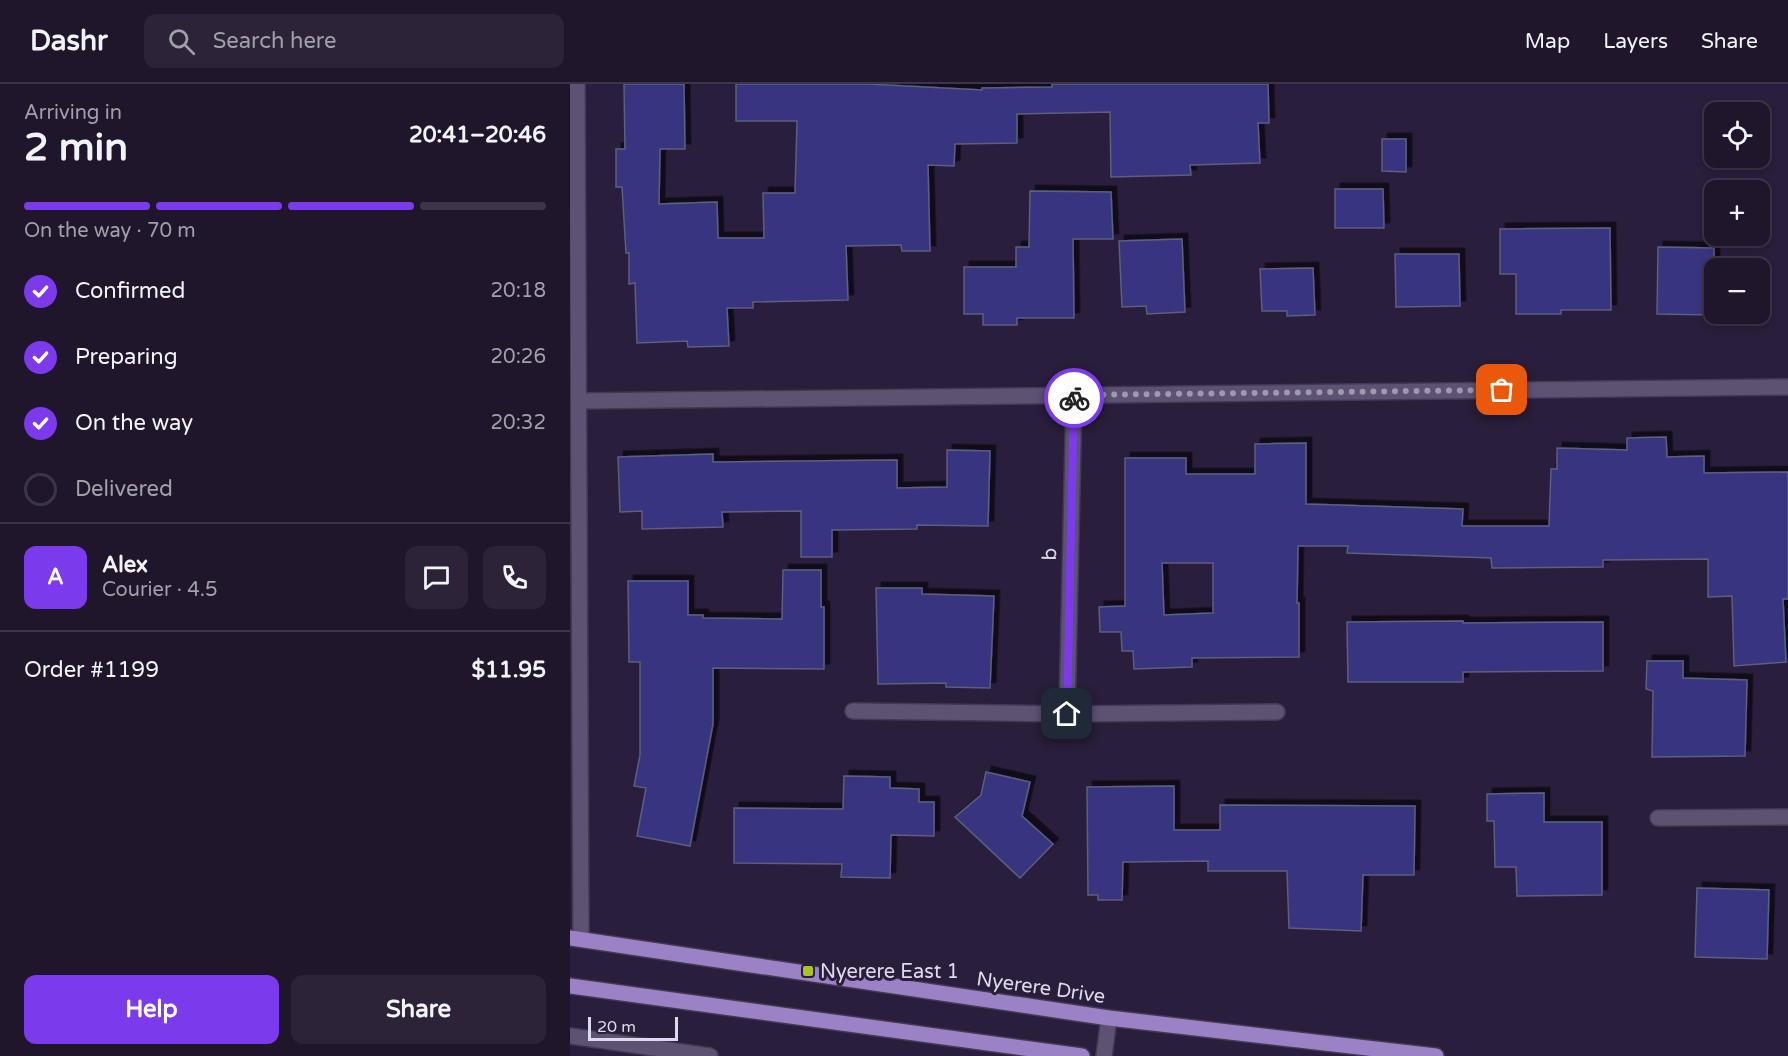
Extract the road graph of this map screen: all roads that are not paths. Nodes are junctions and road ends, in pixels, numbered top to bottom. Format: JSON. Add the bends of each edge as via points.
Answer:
{"nodes":[{"id":1,"x":578,"y":84,"type":"edge"},
{"id":2,"x":1788,"y":387,"type":"edge"},
{"id":3,"x":1074,"y":395,"type":"junction"},
{"id":4,"x":579,"y":401,"type":"junction"},
{"id":5,"x":853,"y":711,"type":"dead end"},
{"id":6,"x":1277,"y":712,"type":"dead end"},
{"id":7,"x":1067,"y":714,"type":"junction"},
{"id":8,"x":1788,"y":817,"type":"edge"},
{"id":9,"x":1658,"y":818,"type":"dead end"},
{"id":10,"x":576,"y":939,"type":"edge"},
{"id":11,"x":570,"y":986,"type":"edge"},
{"id":12,"x":1109,"y":1018,"type":"junction"},
{"id":13,"x":570,"y":1036,"type":"edge"},
{"id":14,"x":710,"y":1056,"type":"edge"},
{"id":15,"x":1082,"y":1056,"type":"edge"},
{"id":16,"x":1104,"y":1056,"type":"edge"},
{"id":17,"x":1436,"y":1056,"type":"edge"}],
"edges":[{"from":1,"to":4,"type":"street"},
{"from":2,"to":3,"type":"street"},
{"from":3,"to":4,"type":"street"},
{"from":3,"to":7,"type":"street","name":"b"},
{"from":4,"to":10,"type":"street"},
{"from":5,"to":7,"type":"street"},
{"from":6,"to":7,"type":"street"},
{"from":8,"to":9,"type":"street"},
{"from":10,"to":12,"type":"main road","name":"Nyerere Drive"},
{"from":11,"to":15,"type":"main road"},
{"from":12,"to":16,"type":"street"},
{"from":12,"to":17,"type":"main road","name":"Nyerere Drive"},
{"from":13,"to":14,"type":"street"}]}
